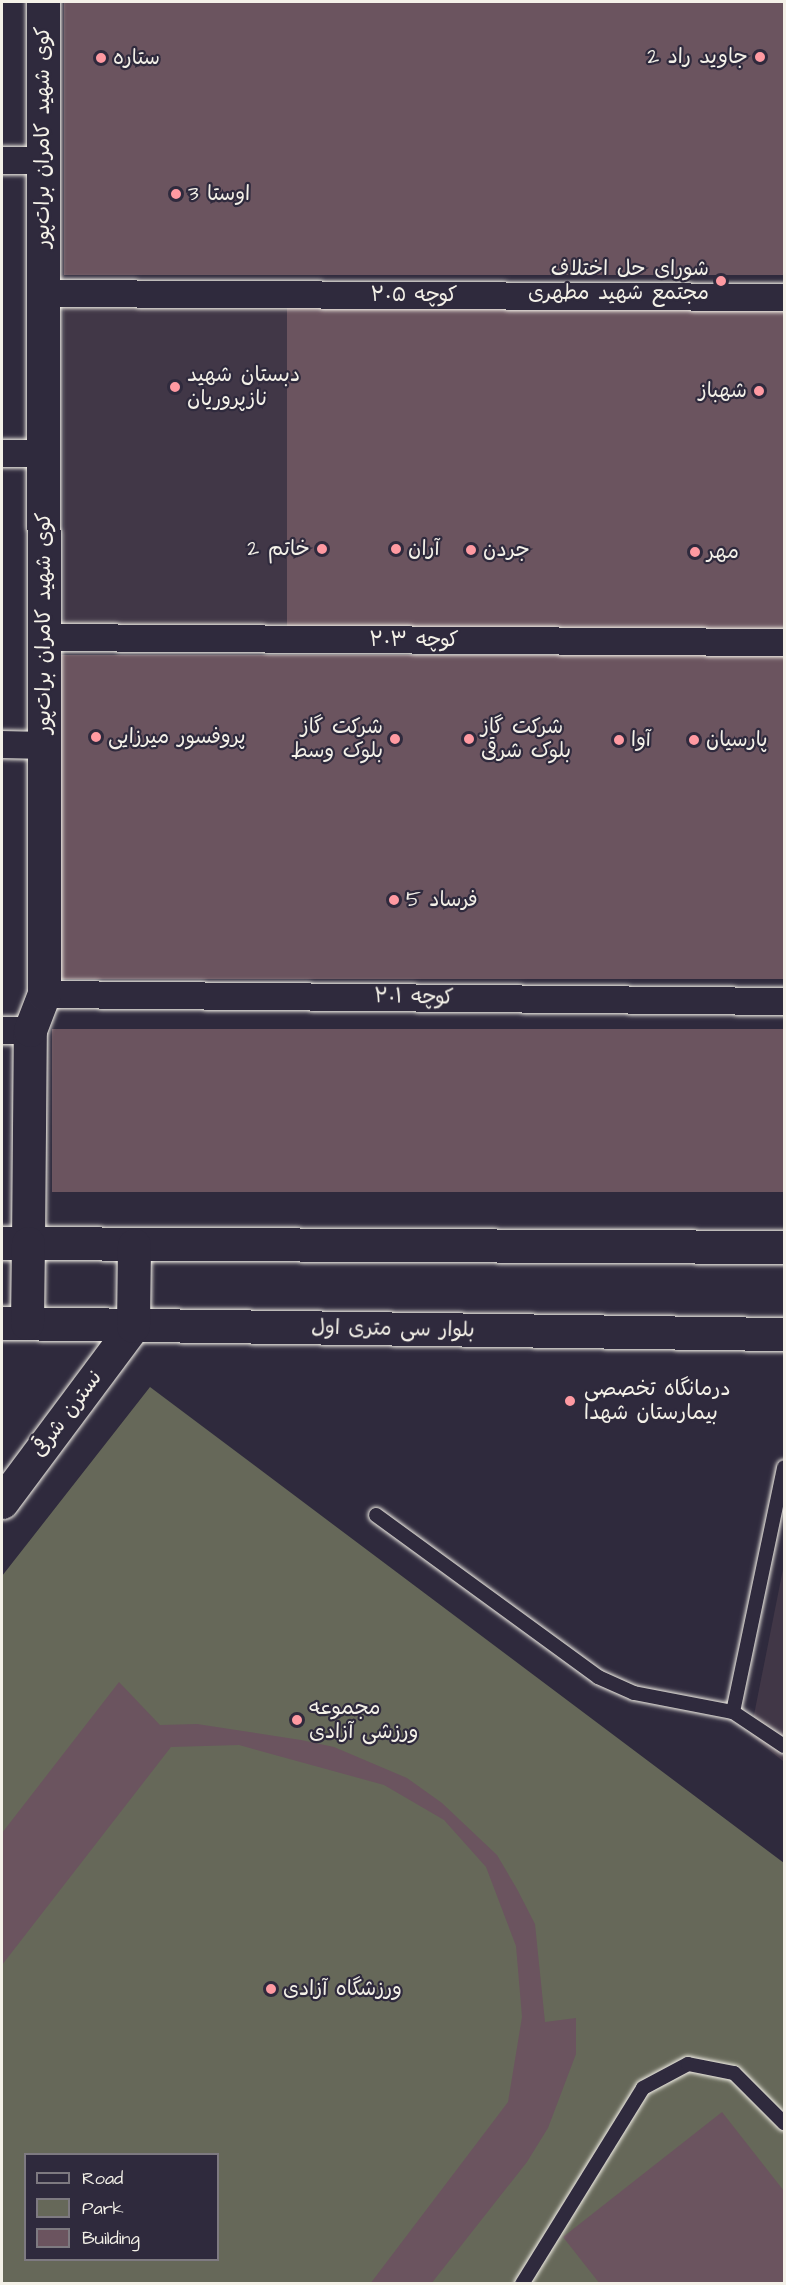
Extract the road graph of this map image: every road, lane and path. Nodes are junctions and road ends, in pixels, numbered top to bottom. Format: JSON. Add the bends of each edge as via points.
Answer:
{"nodes":[{"id":1,"x":43,"y":2,"type":"edge"},
{"id":2,"x":2,"y":160,"type":"edge"},
{"id":3,"x":43,"y":160,"type":"junction"},
{"id":4,"x":43,"y":292,"type":"junction"},
{"id":5,"x":784,"y":297,"type":"edge"},
{"id":6,"x":2,"y":453,"type":"edge"},
{"id":7,"x":43,"y":453,"type":"junction"},
{"id":8,"x":43,"y":637,"type":"junction"},
{"id":9,"x":784,"y":642,"type":"edge"},
{"id":10,"x":2,"y":744,"type":"edge"},
{"id":11,"x":44,"y":745,"type":"junction"},
{"id":12,"x":44,"y":994,"type":"junction"},
{"id":13,"x":784,"y":1001,"type":"edge"},
{"id":14,"x":16,"y":1030,"type":"edge"},
{"id":15,"x":15,"y":1243,"type":"edge"},
{"id":16,"x":134,"y":1245,"type":"junction"},
{"id":17,"x":784,"y":1248,"type":"edge"},
{"id":18,"x":14,"y":1323,"type":"edge"},
{"id":19,"x":134,"y":1326,"type":"junction"},
{"id":20,"x":784,"y":1334,"type":"edge"},
{"id":21,"x":784,"y":1467,"type":"edge"},
{"id":22,"x":7,"y":1487,"type":"edge"},
{"id":23,"x":376,"y":1515,"type":"dead end"},
{"id":24,"x":733,"y":1712,"type":"junction"},
{"id":25,"x":784,"y":1746,"type":"edge"},
{"id":26,"x":784,"y":2123,"type":"edge"},
{"id":27,"x":522,"y":2283,"type":"edge"}],
"edges":[{"from":1,"to":3,"type":"main road","name":"کوی شهید کامران برات‌پور"},
{"from":2,"to":3,"type":"street"},
{"from":3,"to":4,"type":"main road","name":"کوی شهید کامران برات‌پور"},
{"from":4,"to":5,"type":"street","name":"کوچه ۲۰۵"},
{"from":4,"to":7,"type":"main road","name":"کوی شهید کامران برات‌پور"},
{"from":6,"to":7,"type":"street"},
{"from":7,"to":8,"type":"main road","name":"کوی شهید کامران برات‌پور"},
{"from":8,"to":9,"type":"street","name":"کوچه ۲۰۳"},
{"from":8,"to":11,"type":"main road","name":"کوی شهید کامران برات‌پور"},
{"from":10,"to":11,"type":"street"},
{"from":11,"to":12,"type":"main road","name":"کوی شهید کامران برات‌پور"},
{"from":12,"to":13,"type":"street","name":"کوچه ۲۰۱"},
{"from":12,"to":14,"type":"main road","name":"کوی شهید کامران برات‌پور"},
{"from":14,"to":15,"type":"main road","name":"کوی شهید کامران برات‌پور"},
{"from":15,"to":16,"type":"main road"},
{"from":15,"to":18,"type":"main road","name":"کوی شهید کامران برات‌پور"},
{"from":16,"to":17,"type":"main road"},
{"from":16,"to":19,"type":"main road"},
{"from":18,"to":19,"type":"main road","name":"بلوار سی متری اول"},
{"from":19,"to":20,"type":"main road","name":"بلوار سی متری اول"},
{"from":19,"to":22,"type":"main road","name":"نسترن شرقی"},
{"from":21,"to":24,"type":"lane"},
{"from":23,"to":24,"type":"lane","via":[[598,1677],[634,1693]]},
{"from":24,"to":25,"type":"lane"},
{"from":26,"to":27,"type":"lane","via":[[734,2073],[688,2064],[643,2088]]}]}
